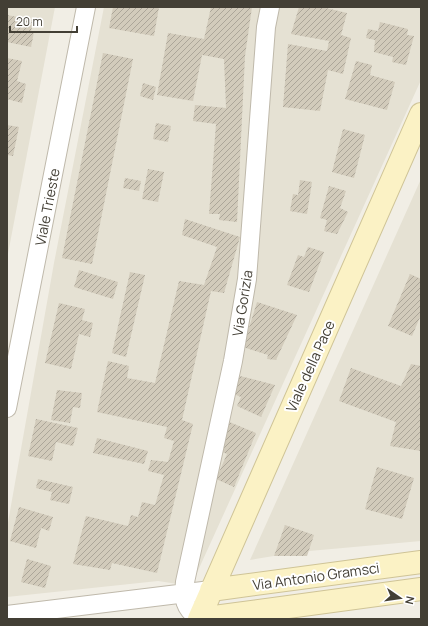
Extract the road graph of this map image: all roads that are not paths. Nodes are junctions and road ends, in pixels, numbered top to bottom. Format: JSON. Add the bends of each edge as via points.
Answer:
{"nodes":[{"id":1,"x":86,"y":7,"type":"edge"},
{"id":2,"x":270,"y":7,"type":"edge"},
{"id":3,"x":421,"y":114,"type":"edge"},
{"id":4,"x":7,"y":408,"type":"edge"},
{"id":5,"x":421,"y":562,"type":"edge"},
{"id":6,"x":421,"y":589,"type":"edge"},
{"id":7,"x":211,"y":590,"type":"junction"},
{"id":8,"x":184,"y":594,"type":"junction"},
{"id":9,"x":7,"y":615,"type":"edge"},
{"id":10,"x":198,"y":619,"type":"edge"}],
"edges":[{"from":1,"to":4,"type":"street","name":"Viale Trieste"},
{"from":2,"to":8,"type":"street","name":"Via Gorizia","via":[[266,27],[247,279],[233,361]]},
{"from":3,"to":7,"type":"street","name":"Viale della Pace"},
{"from":5,"to":7,"type":"street","name":"Via Antonio Gramsci"},
{"from":6,"to":10,"type":"street","name":"Via Antonio Gramsci"},
{"from":7,"to":8,"type":"street"},
{"from":7,"to":10,"type":"street","name":"Viale della Pace"},
{"from":8,"to":9,"type":"street"},
{"from":8,"to":10,"type":"street","via":[[190,613]]}]}
